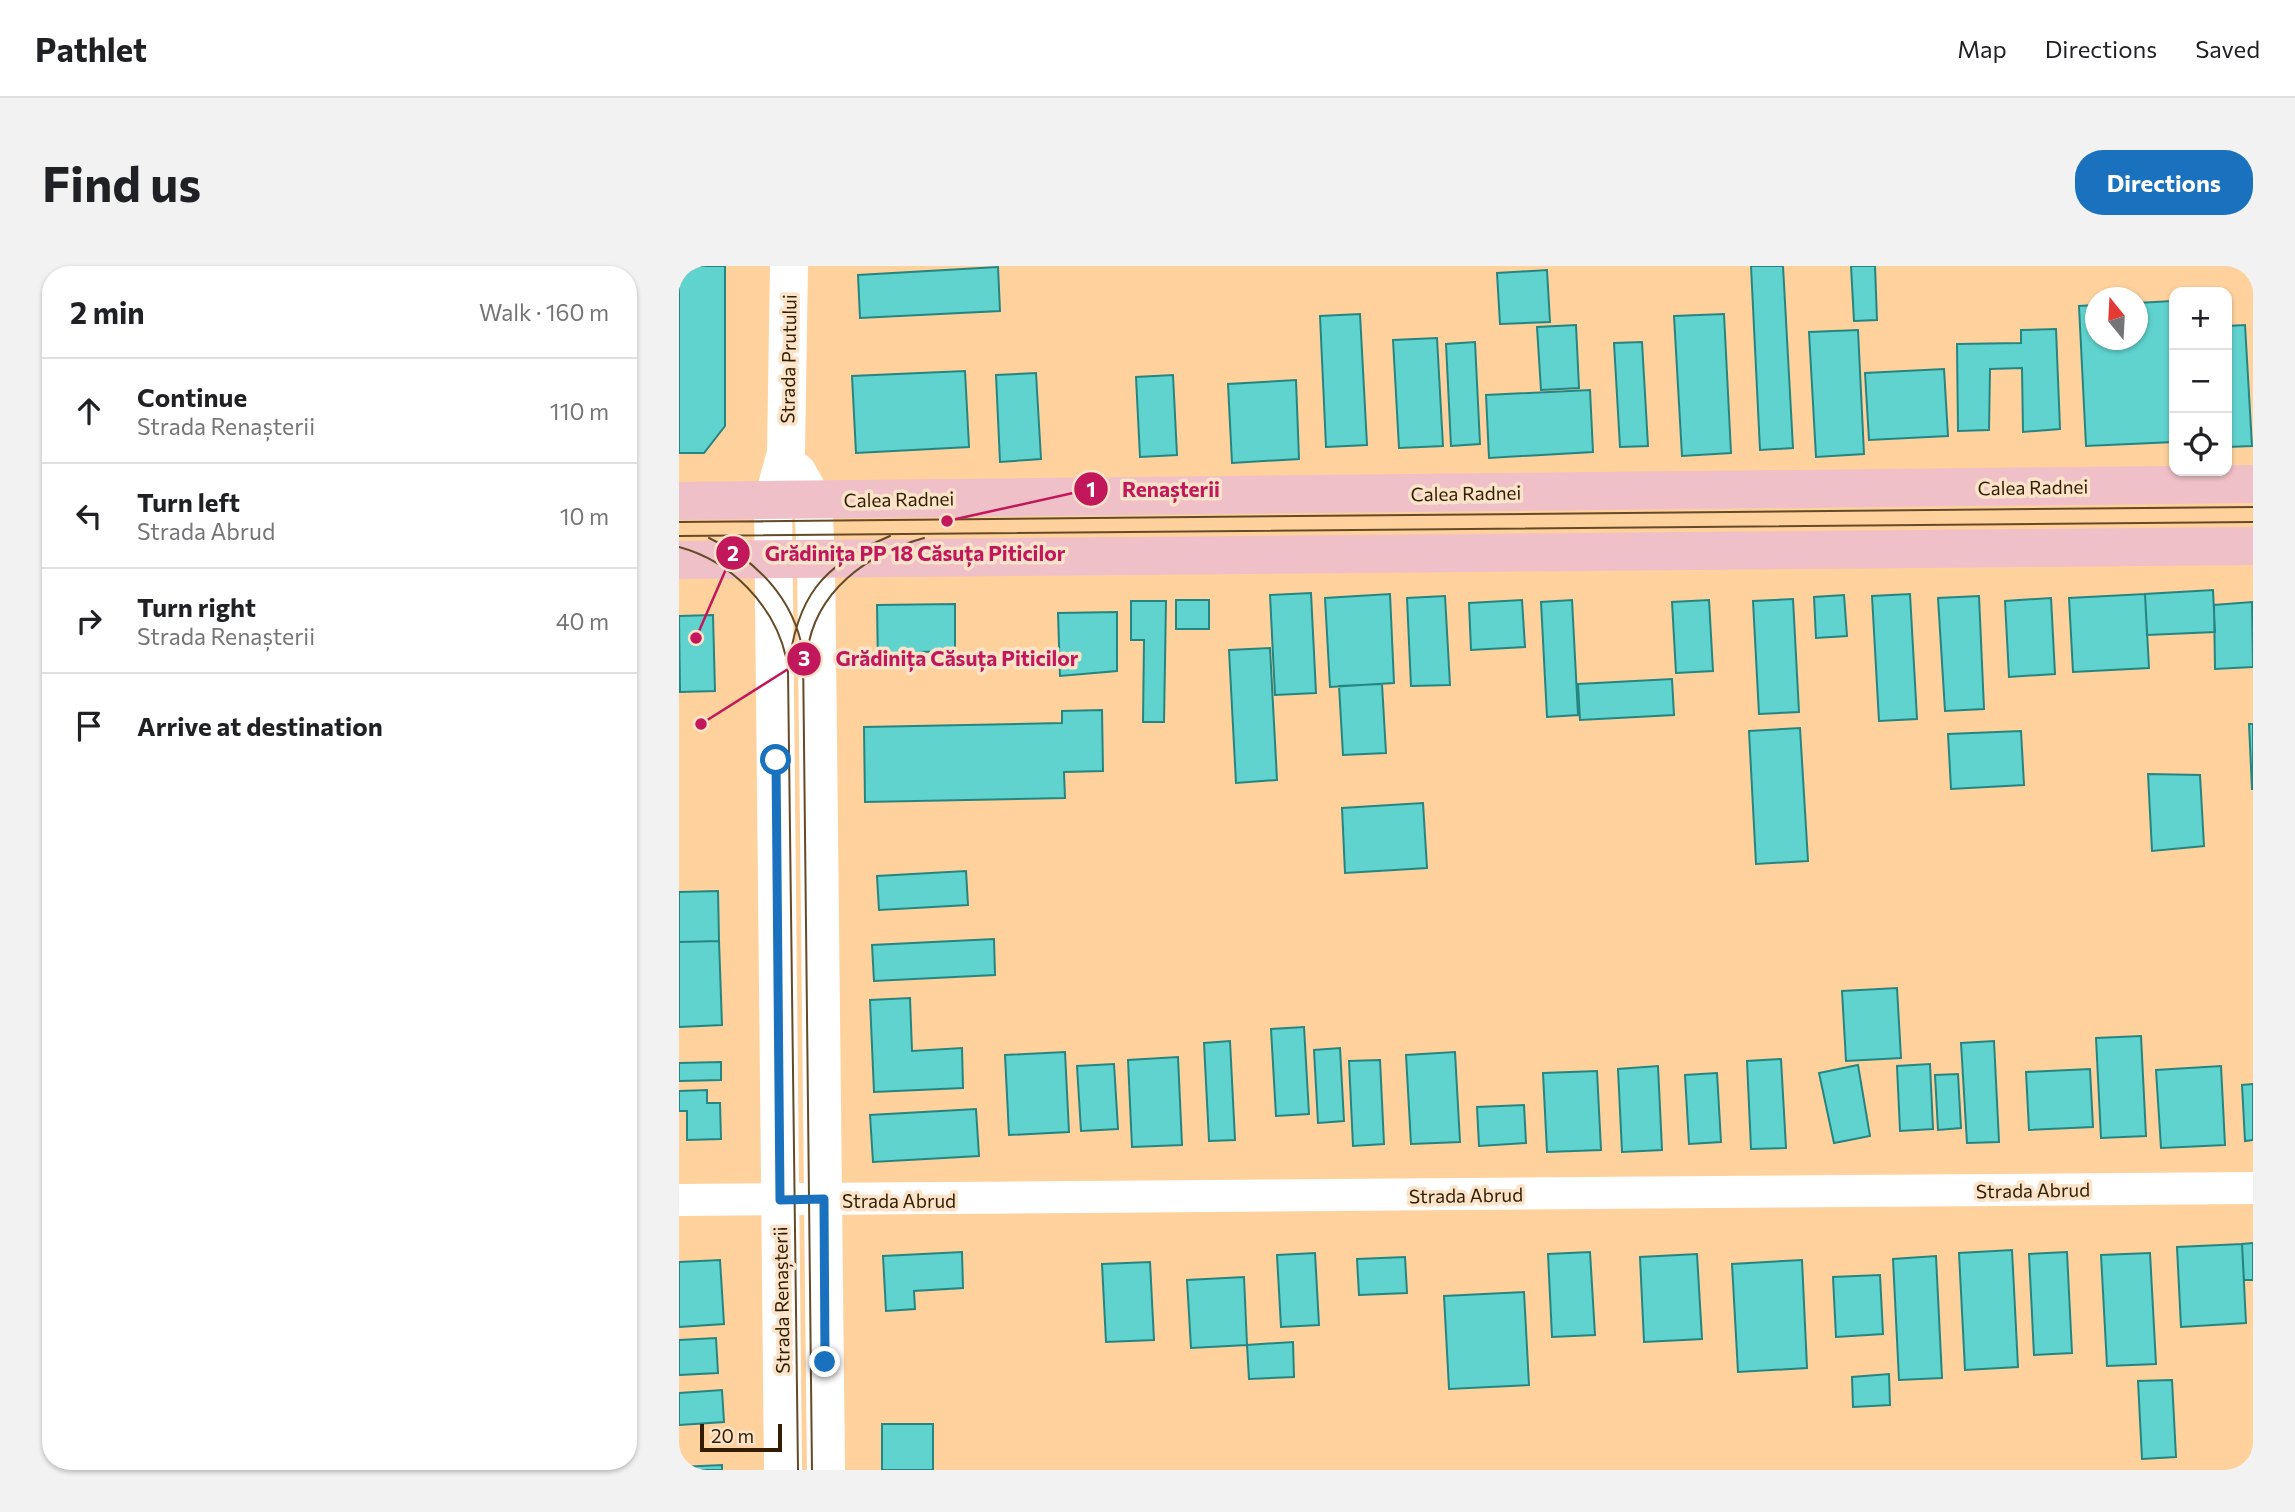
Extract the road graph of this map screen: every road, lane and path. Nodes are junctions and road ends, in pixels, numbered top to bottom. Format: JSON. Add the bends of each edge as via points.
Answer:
{"nodes":[{"id":1,"x":789,"y":266,"type":"edge"},
{"id":2,"x":786,"y":453,"type":"junction"},
{"id":3,"x":2253,"y":484,"type":"edge"},
{"id":4,"x":773,"y":500,"type":"junction"},
{"id":5,"x":813,"y":500,"type":"junction"},
{"id":6,"x":679,"y":501,"type":"edge"},
{"id":7,"x":2253,"y":546,"type":"edge"},
{"id":8,"x":773,"y":559,"type":"junction"},
{"id":9,"x":817,"y":559,"type":"junction"},
{"id":10,"x":679,"y":560,"type":"edge"},
{"id":11,"x":2253,"y":1188,"type":"edge"},
{"id":12,"x":824,"y":1199,"type":"junction"},
{"id":13,"x":679,"y":1200,"type":"edge"},
{"id":14,"x":780,"y":1200,"type":"junction"},
{"id":15,"x":783,"y":1470,"type":"edge"},
{"id":16,"x":826,"y":1470,"type":"edge"}],
"edges":[{"from":1,"to":2,"type":"street","name":"Strada Prutului"},
{"from":2,"to":4,"type":"street","name":"Strada Prutului"},
{"from":2,"to":5,"type":"street"},
{"from":3,"to":5,"type":"main road","name":"Calea Radnei"},
{"from":4,"to":5,"type":"main road","name":"Calea Radnei"},
{"from":4,"to":6,"type":"main road","name":"Calea Radnei"},
{"from":4,"to":8,"type":"street","name":"Strada Renașterii"},
{"from":5,"to":9,"type":"street"},
{"from":7,"to":9,"type":"main road"},
{"from":8,"to":9,"type":"main road"},
{"from":8,"to":10,"type":"main road"},
{"from":8,"to":14,"type":"street","name":"Strada Renașterii"},
{"from":9,"to":12,"type":"street"},
{"from":11,"to":12,"type":"street","name":"Strada Abrud"},
{"from":12,"to":14,"type":"street","name":"Strada Abrud"},
{"from":12,"to":16,"type":"street"},
{"from":13,"to":14,"type":"street","name":"Strada Abrud"},
{"from":14,"to":15,"type":"street","name":"Strada Renașterii"}]}
